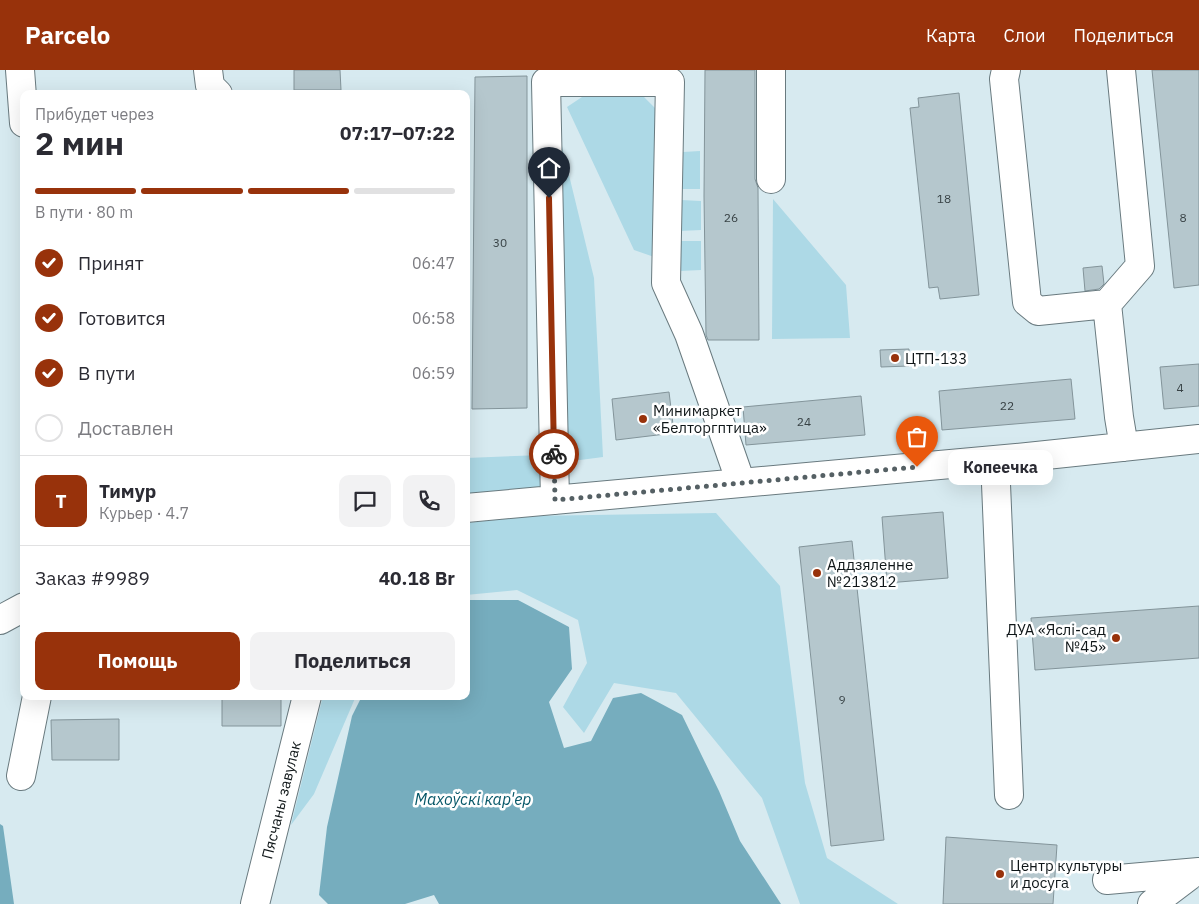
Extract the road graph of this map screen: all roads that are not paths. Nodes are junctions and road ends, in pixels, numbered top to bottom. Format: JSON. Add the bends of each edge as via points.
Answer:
{"nodes":[{"id":1,"x":20,"y":70,"type":"edge"},
{"id":2,"x":208,"y":70,"type":"edge"},
{"id":3,"x":771,"y":70,"type":"edge"},
{"id":4,"x":1006,"y":70,"type":"edge"},
{"id":5,"x":1121,"y":70,"type":"edge"},
{"id":6,"x":22,"y":90,"type":"edge"},
{"id":7,"x":214,"y":90,"type":"edge"},
{"id":8,"x":771,"y":180,"type":"dead end"},
{"id":9,"x":1107,"y":304,"type":"junction"},
{"id":10,"x":1199,"y":439,"type":"edge"},
{"id":11,"x":1124,"y":447,"type":"junction"},
{"id":12,"x":995,"y":460,"type":"junction"},
{"id":13,"x":741,"y":483,"type":"junction"},
{"id":14,"x":555,"y":500,"type":"junction"},
{"id":15,"x":470,"y":508,"type":"edge"},
{"id":16,"x":20,"y":609,"type":"edge"},
{"id":17,"x":0,"y":620,"type":"edge"},
{"id":18,"x":36,"y":700,"type":"edge"},
{"id":19,"x":306,"y":700,"type":"edge"},
{"id":20,"x":21,"y":776,"type":"dead end"},
{"id":21,"x":1009,"y":795,"type":"dead end"},
{"id":22,"x":1196,"y":873,"type":"edge"},
{"id":23,"x":1106,"y":880,"type":"dead end"},
{"id":24,"x":255,"y":904,"type":"edge"},
{"id":25,"x":1152,"y":904,"type":"edge"}],
"edges":[{"from":1,"to":6,"type":"street"},
{"from":2,"to":7,"type":"street","via":[[210,86]]},
{"from":3,"to":8,"type":"street"},
{"from":4,"to":9,"type":"street","via":[[1004,80],[1027,302],[1038,311]]},
{"from":5,"to":9,"type":"street","via":[[1140,266]]},
{"from":9,"to":11,"type":"street"},
{"from":10,"to":11,"type":"street"},
{"from":11,"to":12,"type":"street"},
{"from":12,"to":13,"type":"street"},
{"from":12,"to":21,"type":"street"},
{"from":13,"to":14,"type":"street"},
{"from":13,"to":14,"type":"street","via":[[689,334],[666,283],[670,82],[546,82]]},
{"from":14,"to":15,"type":"street"},
{"from":16,"to":17,"type":"street"},
{"from":18,"to":20,"type":"street"},
{"from":19,"to":24,"type":"street","name":"Пясчаны завулак"},
{"from":22,"to":23,"type":"street"},
{"from":22,"to":25,"type":"street"}]}
